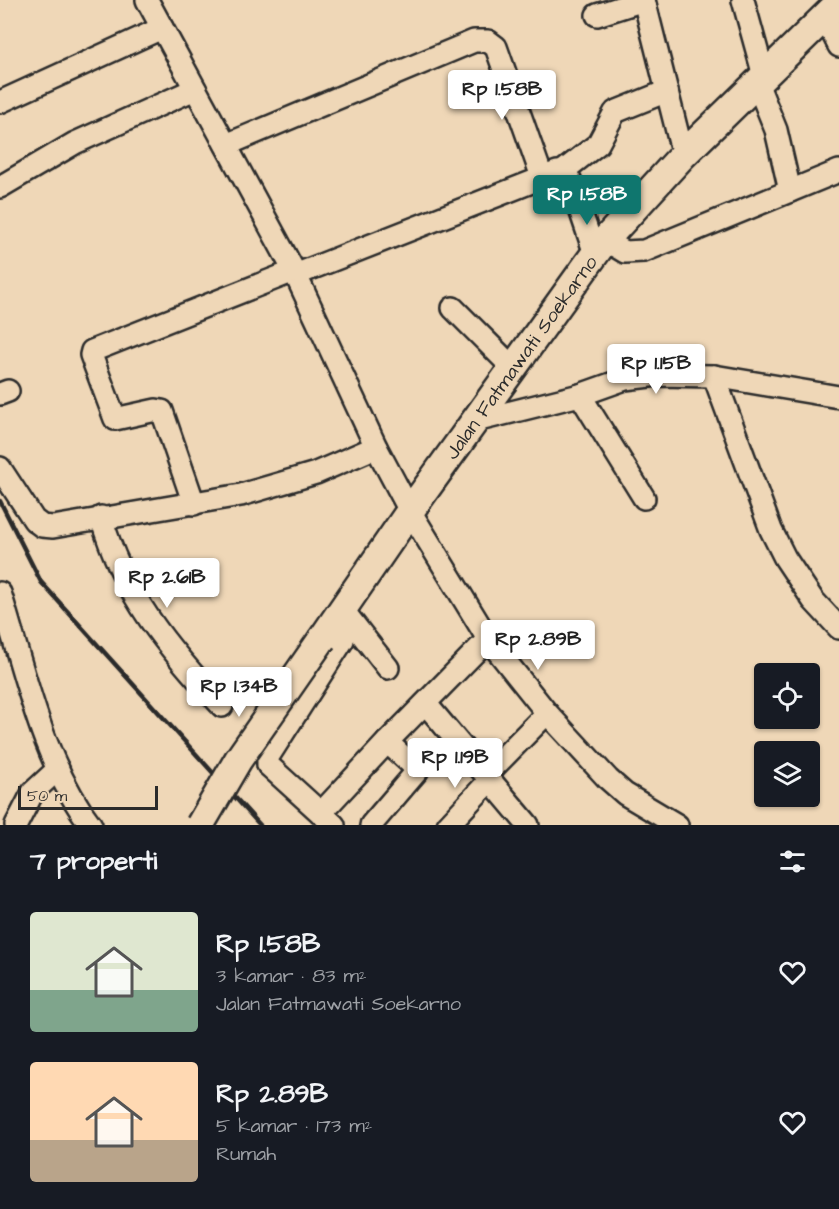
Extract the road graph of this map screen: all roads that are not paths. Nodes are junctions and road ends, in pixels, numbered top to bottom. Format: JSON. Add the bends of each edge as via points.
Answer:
{"nodes":[{"id":1,"x":147,"y":0,"type":"edge"},
{"id":2,"x":644,"y":0,"type":"edge"},
{"id":3,"x":743,"y":0,"type":"edge"},
{"id":4,"x":832,"y":10,"type":"edge"},
{"id":5,"x":597,"y":15,"type":"dead end"},
{"id":6,"x":162,"y":28,"type":"junction"},
{"id":7,"x":839,"y":46,"type":"edge"},
{"id":8,"x":760,"y":80,"type":"junction"},
{"id":9,"x":195,"y":89,"type":"junction"},
{"id":10,"x":667,"y":91,"type":"junction"},
{"id":11,"x":0,"y":102,"type":"edge"},
{"id":12,"x":226,"y":145,"type":"junction"},
{"id":13,"x":683,"y":154,"type":"junction"},
{"id":14,"x":839,"y":171,"type":"edge"},
{"id":15,"x":552,"y":174,"type":"junction"},
{"id":16,"x":0,"y":187,"type":"edge"},
{"id":17,"x":790,"y":191,"type":"junction"},
{"id":18,"x":600,"y":247,"type":"junction"},
{"id":19,"x":294,"y":273,"type":"junction"},
{"id":20,"x":453,"y":308,"type":"dead end"},
{"id":21,"x":513,"y":368,"type":"junction"},
{"id":22,"x":714,"y":376,"type":"junction"},
{"id":23,"x":579,"y":394,"type":"junction"},
{"id":24,"x":839,"y":397,"type":"edge"},
{"id":25,"x":476,"y":421,"type":"junction"},
{"id":26,"x":376,"y":447,"type":"junction"},
{"id":27,"x":0,"y":468,"type":"edge"},
{"id":28,"x":644,"y":498,"type":"dead end"},
{"id":29,"x":194,"y":504,"type":"junction"},
{"id":30,"x":410,"y":511,"type":"junction"},
{"id":31,"x":101,"y":518,"type":"junction"},
{"id":32,"x":0,"y":593,"type":"edge"},
{"id":33,"x":335,"y":626,"type":"junction"},
{"id":34,"x":839,"y":628,"type":"edge"},
{"id":35,"x":488,"y":639,"type":"junction"},
{"id":36,"x":388,"y":668,"type":"dead end"},
{"id":37,"x":426,"y":704,"type":"junction"},
{"id":38,"x":222,"y":705,"type":"dead end"},
{"id":39,"x":547,"y":713,"type":"junction"},
{"id":40,"x":387,"y":742,"type":"junction"},
{"id":41,"x":58,"y":770,"type":"junction"},
{"id":42,"x":488,"y":777,"type":"junction"},
{"id":43,"x":328,"y":819,"type":"edge"},
{"id":44,"x":373,"y":824,"type":"edge"},
{"id":45,"x":16,"y":825,"type":"edge"},
{"id":46,"x":91,"y":825,"type":"edge"},
{"id":47,"x":200,"y":825,"type":"edge"},
{"id":48,"x":448,"y":825,"type":"edge"},
{"id":49,"x":528,"y":825,"type":"edge"},
{"id":50,"x":677,"y":825,"type":"edge"}],
"edges":[{"from":1,"to":6,"type":"street"},
{"from":2,"to":5,"type":"street"},
{"from":2,"to":10,"type":"street"},
{"from":3,"to":8,"type":"street"},
{"from":4,"to":7,"type":"street"},
{"from":4,"to":8,"type":"main road","name":"Jalan Fatmawati Soekarno"},
{"from":6,"to":9,"type":"street"},
{"from":6,"to":11,"type":"street"},
{"from":8,"to":13,"type":"main road","name":"Jalan Fatmawati Soekarno"},
{"from":8,"to":17,"type":"street"},
{"from":9,"to":12,"type":"street"},
{"from":9,"to":16,"type":"street","via":[[75,142]]},
{"from":10,"to":13,"type":"street"},
{"from":10,"to":15,"type":"street","via":[[615,112],[598,144]]},
{"from":12,"to":15,"type":"street","via":[[474,41],[488,41],[496,47]]},
{"from":12,"to":19,"type":"street"},
{"from":13,"to":18,"type":"main road","name":"Jalan Fatmawati Soekarno"},
{"from":14,"to":17,"type":"street"},
{"from":15,"to":18,"type":"street","via":[[570,180]]},
{"from":15,"to":19,"type":"street"},
{"from":17,"to":18,"type":"street","via":[[644,251]]},
{"from":18,"to":21,"type":"main road","name":"Jalan Fatmawati Soekarno"},
{"from":19,"to":26,"type":"street"},
{"from":19,"to":29,"type":"street","via":[[92,351],[92,361],[115,419],[162,411]]},
{"from":20,"to":21,"type":"street"},
{"from":21,"to":25,"type":"main road","name":"Jalan Fatmawati Soekarno"},
{"from":22,"to":23,"type":"street","via":[[658,375]]},
{"from":22,"to":24,"type":"street"},
{"from":22,"to":34,"type":"street","via":[[784,558],[813,600]]},
{"from":23,"to":25,"type":"street"},
{"from":23,"to":28,"type":"street"},
{"from":25,"to":30,"type":"main road","name":"Jalan Fatmawati Soekarno"},
{"from":26,"to":29,"type":"street","via":[[278,486]]},
{"from":26,"to":30,"type":"street"},
{"from":27,"to":31,"type":"street","via":[[42,526]]},
{"from":29,"to":31,"type":"street"},
{"from":30,"to":33,"type":"main road","name":"Jalan Fatmawati Soekarno"},
{"from":30,"to":35,"type":"street"},
{"from":31,"to":38,"type":"street","via":[[113,556],[133,594],[178,659]]},
{"from":32,"to":41,"type":"street"},
{"from":33,"to":36,"type":"street"},
{"from":33,"to":43,"type":"street","via":[[343,640],[268,756],[268,765]]},
{"from":33,"to":47,"type":"main road","name":"Jalan Fatmawati Soekarno","bridge":true,"via":[[238,760]]},
{"from":35,"to":37,"type":"street"},
{"from":35,"to":39,"type":"street"},
{"from":37,"to":40,"type":"street"},
{"from":37,"to":42,"type":"street"},
{"from":39,"to":42,"type":"street"},
{"from":39,"to":50,"type":"street","via":[[625,794]]},
{"from":40,"to":43,"type":"street"},
{"from":40,"to":44,"type":"street","via":[[424,775]]},
{"from":41,"to":45,"type":"street","via":[[33,792]]},
{"from":41,"to":46,"type":"street"},
{"from":42,"to":48,"type":"street"},
{"from":42,"to":49,"type":"street"}]}
